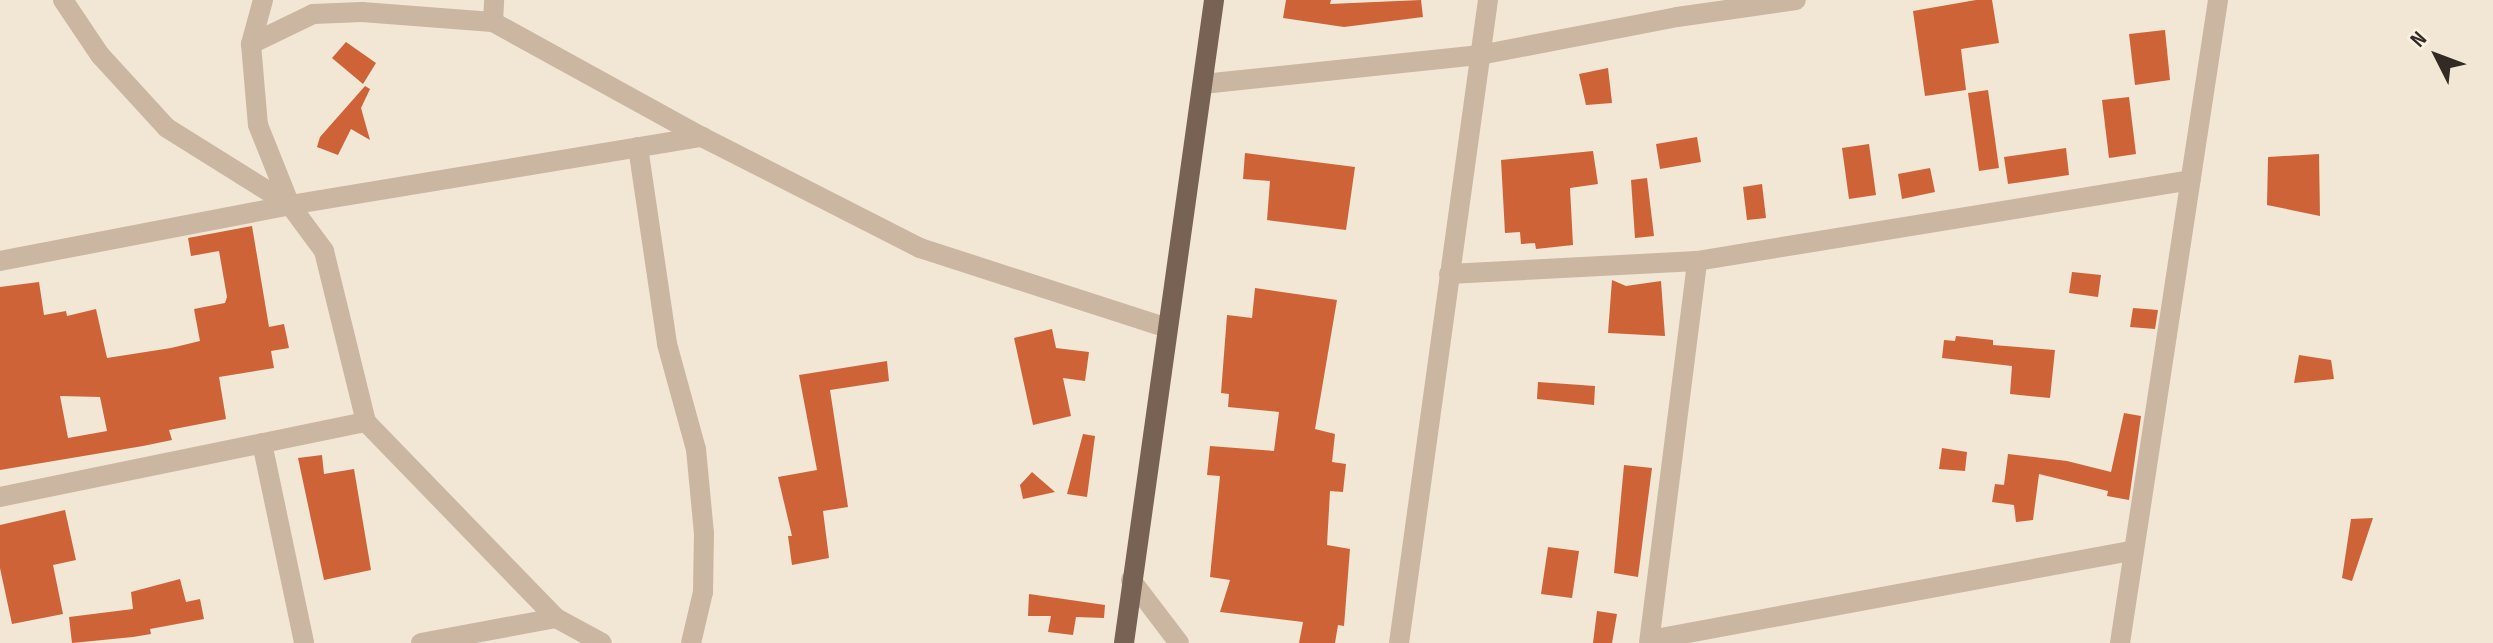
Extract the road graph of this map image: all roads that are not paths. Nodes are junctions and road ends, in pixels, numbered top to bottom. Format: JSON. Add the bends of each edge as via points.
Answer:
{"nodes":[{"id":1,"x":63,"y":0,"type":"edge"},
{"id":2,"x":263,"y":0,"type":"edge"},
{"id":3,"x":494,"y":0,"type":"edge"},
{"id":4,"x":1214,"y":0,"type":"edge"},
{"id":5,"x":1488,"y":0,"type":"edge"},
{"id":6,"x":1796,"y":0,"type":"edge"},
{"id":7,"x":2218,"y":0,"type":"edge"},
{"id":8,"x":493,"y":22,"type":"junction"},
{"id":9,"x":251,"y":44,"type":"junction"},
{"id":10,"x":1480,"y":55,"type":"junction"},
{"id":11,"x":1203,"y":84,"type":"junction"},
{"id":12,"x":702,"y":137,"type":"junction"},
{"id":13,"x":638,"y":147,"type":"junction"},
{"id":14,"x":2190,"y":180,"type":"junction"},
{"id":15,"x":290,"y":205,"type":"junction"},
{"id":16,"x":0,"y":261,"type":"edge"},
{"id":17,"x":1697,"y":261,"type":"junction"},
{"id":18,"x":1449,"y":274,"type":"junction"},
{"id":19,"x":1167,"y":328,"type":"junction"},
{"id":20,"x":366,"y":422,"type":"junction"},
{"id":21,"x":262,"y":443,"type":"junction"},
{"id":22,"x":0,"y":497,"type":"edge"},
{"id":23,"x":2134,"y":550,"type":"junction"},
{"id":24,"x":1131,"y":580,"type":"junction"},
{"id":25,"x":556,"y":618,"type":"junction"},
{"id":26,"x":1650,"y":641,"type":"edge"},
{"id":27,"x":304,"y":643,"type":"edge"},
{"id":28,"x":421,"y":643,"type":"edge"},
{"id":29,"x":602,"y":643,"type":"edge"},
{"id":30,"x":691,"y":643,"type":"edge"},
{"id":31,"x":1124,"y":643,"type":"edge"},
{"id":32,"x":1179,"y":643,"type":"edge"},
{"id":33,"x":1399,"y":643,"type":"edge"},
{"id":34,"x":2120,"y":643,"type":"edge"}],
"edges":[{"from":1,"to":15,"type":"street","via":[[100,55],[167,128]]},
{"from":2,"to":9,"type":"street"},
{"from":3,"to":8,"type":"street"},
{"from":4,"to":11,"type":"main road"},
{"from":5,"to":10,"type":"street"},
{"from":6,"to":10,"type":"street"},
{"from":7,"to":14,"type":"street"},
{"from":8,"to":9,"type":"street","via":[[362,12],[313,14]]},
{"from":8,"to":12,"type":"street"},
{"from":9,"to":15,"type":"street","via":[[258,125]]},
{"from":10,"to":11,"type":"street"},
{"from":10,"to":18,"type":"street"},
{"from":11,"to":19,"type":"main road"},
{"from":12,"to":13,"type":"street"},
{"from":12,"to":19,"type":"street","via":[[920,248]]},
{"from":13,"to":15,"type":"street"},
{"from":13,"to":30,"type":"street","via":[[667,344],[696,449],[703,592]]},
{"from":14,"to":17,"type":"street"},
{"from":14,"to":23,"type":"street"},
{"from":15,"to":16,"type":"street"},
{"from":15,"to":20,"type":"street","via":[[324,251]]},
{"from":17,"to":18,"type":"street"},
{"from":17,"to":26,"type":"street"},
{"from":18,"to":33,"type":"street"},
{"from":19,"to":24,"type":"main road"},
{"from":20,"to":21,"type":"street"},
{"from":20,"to":25,"type":"street"},
{"from":21,"to":22,"type":"street"},
{"from":21,"to":27,"type":"street"},
{"from":23,"to":26,"type":"street"},
{"from":23,"to":34,"type":"street"},
{"from":24,"to":31,"type":"main road"},
{"from":24,"to":32,"type":"street"},
{"from":25,"to":28,"type":"street"},
{"from":25,"to":29,"type":"street"}]}
